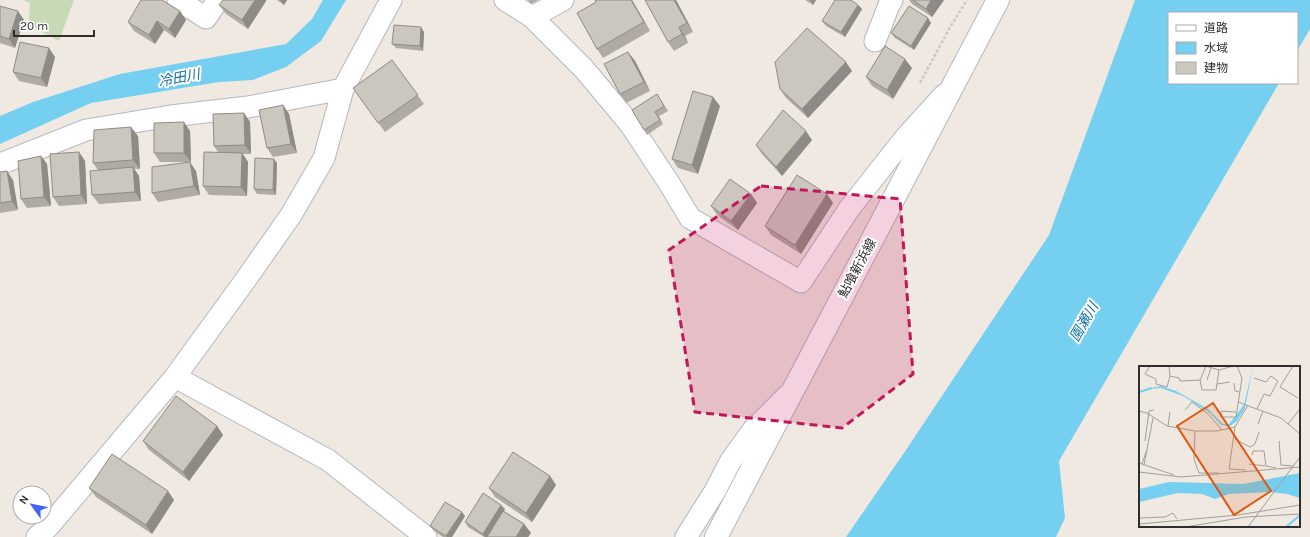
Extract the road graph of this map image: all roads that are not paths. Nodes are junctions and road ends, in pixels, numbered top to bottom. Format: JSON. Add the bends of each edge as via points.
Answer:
{"nodes":[{"id":1,"x":178,"y":0,"type":"edge"},
{"id":2,"x":218,"y":0,"type":"edge"},
{"id":3,"x":391,"y":0,"type":"edge"},
{"id":4,"x":506,"y":0,"type":"edge"},
{"id":5,"x":563,"y":0,"type":"edge"},
{"id":6,"x":892,"y":0,"type":"edge"},
{"id":7,"x":998,"y":0,"type":"edge"},
{"id":8,"x":532,"y":17,"type":"junction"},
{"id":9,"x":875,"y":41,"type":"dead end"},
{"id":10,"x":954,"y":84,"type":"junction"},
{"id":11,"x":343,"y":89,"type":"junction"},
{"id":12,"x":0,"y":164,"type":"edge"},
{"id":13,"x":174,"y":377,"type":"junction"},
{"id":14,"x":793,"y":390,"type":"junction"},
{"id":15,"x":37,"y":537,"type":"edge"},
{"id":16,"x":426,"y":537,"type":"edge"},
{"id":17,"x":686,"y":537,"type":"edge"},
{"id":18,"x":716,"y":537,"type":"edge"}],
"edges":[{"from":1,"to":2,"type":"street","via":[[206,18]]},
{"from":3,"to":11,"type":"street"},
{"from":4,"to":8,"type":"street"},
{"from":5,"to":8,"type":"street"},
{"from":6,"to":9,"type":"street"},
{"from":7,"to":10,"type":"main road","name":"鮎喰新浜線"},
{"from":8,"to":10,"type":"street","via":[[584,69],[630,124],[690,218],[801,282],[849,209],[905,138]]},
{"from":10,"to":14,"type":"main road","name":"鮎喰新浜線"},
{"from":11,"to":12,"type":"street","via":[[248,107],[86,130]]},
{"from":11,"to":13,"type":"street","via":[[324,158],[298,202],[244,282]]},
{"from":13,"to":15,"type":"street"},
{"from":13,"to":16,"type":"street","via":[[328,460]]},
{"from":14,"to":17,"type":"street","via":[[753,430],[730,462]]},
{"from":14,"to":18,"type":"main road","name":"鮎喰新浜線"}]}
